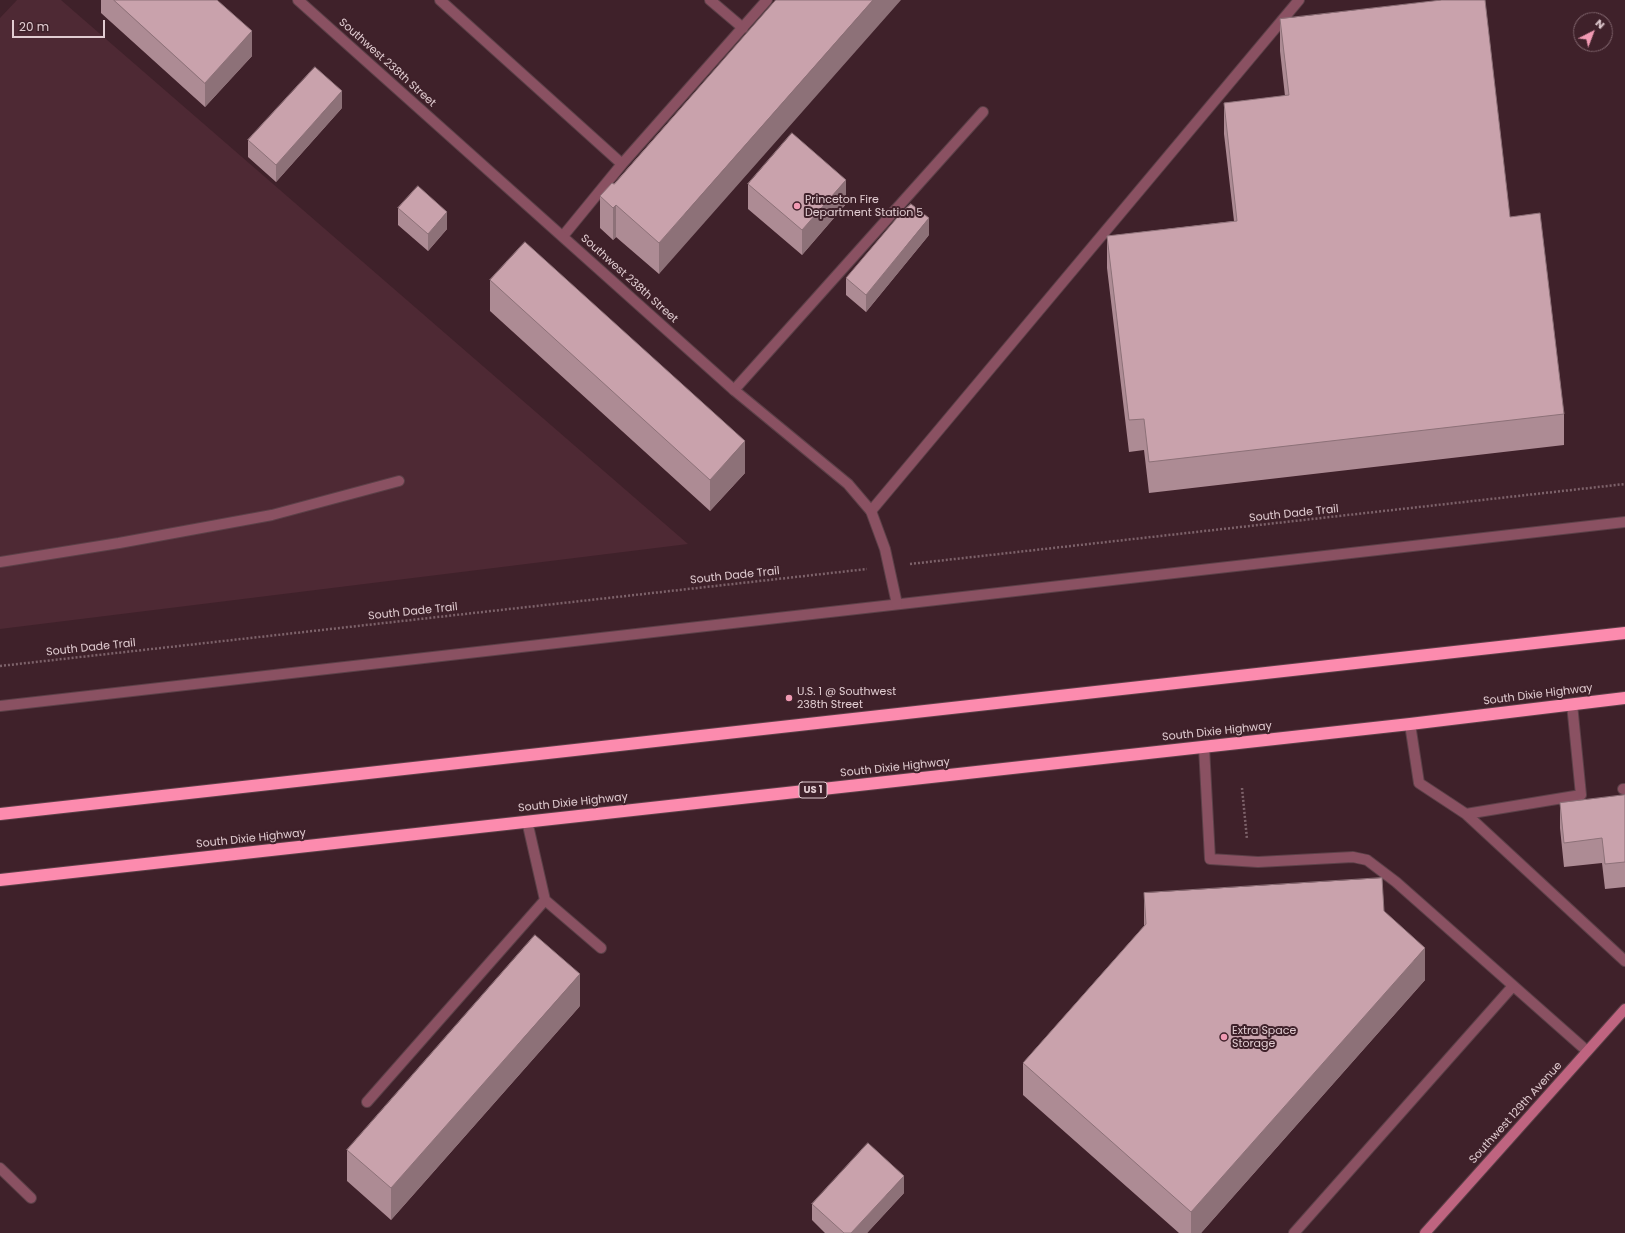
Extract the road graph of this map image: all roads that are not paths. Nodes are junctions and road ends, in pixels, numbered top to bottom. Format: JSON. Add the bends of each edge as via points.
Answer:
{"nodes":[{"id":1,"x":298,"y":0,"type":"edge"},
{"id":2,"x":440,"y":0,"type":"edge"},
{"id":3,"x":710,"y":0,"type":"edge"},
{"id":4,"x":768,"y":0,"type":"edge"},
{"id":5,"x":1299,"y":0,"type":"edge"},
{"id":6,"x":743,"y":28,"type":"junction"},
{"id":7,"x":983,"y":112,"type":"dead end"},
{"id":8,"x":622,"y":164,"type":"junction"},
{"id":9,"x":563,"y":236,"type":"junction"},
{"id":10,"x":734,"y":390,"type":"junction"},
{"id":11,"x":399,"y":481,"type":"dead end"},
{"id":12,"x":871,"y":511,"type":"junction"},
{"id":13,"x":1625,"y":522,"type":"edge"},
{"id":14,"x":0,"y":562,"type":"edge"},
{"id":15,"x":898,"y":604,"type":"junction"},
{"id":16,"x":1625,"y":633,"type":"edge"},
{"id":17,"x":1625,"y":698,"type":"edge"},
{"id":18,"x":1572,"y":704,"type":"junction"},
{"id":19,"x":0,"y":706,"type":"edge"},
{"id":20,"x":1410,"y":724,"type":"junction"},
{"id":21,"x":1204,"y":747,"type":"junction"},
{"id":22,"x":0,"y":814,"type":"edge"},
{"id":23,"x":1466,"y":814,"type":"junction"},
{"id":24,"x":527,"y":821,"type":"junction"},
{"id":25,"x":0,"y":880,"type":"edge"},
{"id":26,"x":544,"y":900,"type":"junction"},
{"id":27,"x":601,"y":948,"type":"dead end"},
{"id":28,"x":1625,"y":961,"type":"edge"},
{"id":29,"x":1513,"y":986,"type":"junction"},
{"id":30,"x":1625,"y":1009,"type":"edge"},
{"id":31,"x":1587,"y":1051,"type":"junction"},
{"id":32,"x":367,"y":1102,"type":"dead end"},
{"id":33,"x":0,"y":1168,"type":"edge"},
{"id":34,"x":30,"y":1198,"type":"dead end"},
{"id":35,"x":1294,"y":1233,"type":"edge"},
{"id":36,"x":1425,"y":1233,"type":"edge"}],
"edges":[{"from":1,"to":9,"type":"street","name":"Southwest 238th Street"},
{"from":2,"to":8,"type":"street"},
{"from":3,"to":6,"type":"street"},
{"from":4,"to":6,"type":"street"},
{"from":5,"to":12,"type":"street"},
{"from":6,"to":8,"type":"street"},
{"from":7,"to":10,"type":"street"},
{"from":8,"to":9,"type":"street"},
{"from":9,"to":10,"type":"street","name":"Southwest 238th Street"},
{"from":10,"to":12,"type":"street","name":"Southwest 238th Street","via":[[848,484]]},
{"from":11,"to":14,"type":"street","via":[[272,515]]},
{"from":12,"to":15,"type":"street","name":"Southwest 238th Street","via":[[885,549]]},
{"from":13,"to":15,"type":"street"},
{"from":15,"to":19,"type":"street"},
{"from":16,"to":22,"type":"highway"},
{"from":17,"to":18,"type":"highway","name":"South Dixie Highway","number":"US 1"},
{"from":18,"to":20,"type":"highway","name":"South Dixie Highway","number":"US 1"},
{"from":18,"to":23,"type":"street","via":[[1581,795]]},
{"from":20,"to":21,"type":"highway","name":"South Dixie Highway","number":"US 1"},
{"from":20,"to":23,"type":"street","via":[[1420,783]]},
{"from":21,"to":24,"type":"highway","name":"South Dixie Highway","number":"US 1"},
{"from":21,"to":29,"type":"street","via":[[1210,859],[1258,862],[1337,856],[1367,860],[1396,882]]},
{"from":23,"to":28,"type":"street"},
{"from":24,"to":25,"type":"highway","name":"South Dixie Highway","number":"US 1"},
{"from":24,"to":26,"type":"street"},
{"from":26,"to":27,"type":"street"},
{"from":26,"to":32,"type":"street"},
{"from":29,"to":31,"type":"street"},
{"from":29,"to":35,"type":"street"},
{"from":30,"to":31,"type":"street","name":"Southwest 129th Avenue"},
{"from":31,"to":36,"type":"street","name":"Southwest 129th Avenue"},
{"from":33,"to":34,"type":"street"}]}
